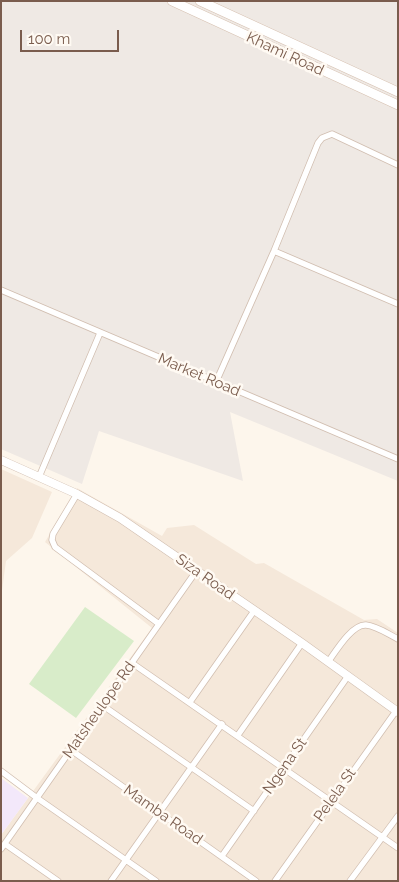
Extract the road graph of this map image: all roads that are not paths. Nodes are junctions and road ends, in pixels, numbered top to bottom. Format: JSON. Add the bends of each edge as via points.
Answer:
{"nodes":[{"id":1,"x":172,"y":1,"type":"edge"},
{"id":2,"x":200,"y":1,"type":"edge"},
{"id":3,"x":398,"y":92,"type":"edge"},
{"id":4,"x":398,"y":105,"type":"edge"},
{"id":5,"x":398,"y":165,"type":"edge"},
{"id":6,"x":274,"y":251,"type":"junction"},
{"id":7,"x":1,"y":290,"type":"edge"},
{"id":8,"x":398,"y":304,"type":"edge"},
{"id":9,"x":100,"y":333,"type":"junction"},
{"id":10,"x":216,"y":382,"type":"junction"},
{"id":11,"x":398,"y":458,"type":"edge"},
{"id":12,"x":1,"y":460,"type":"edge"},
{"id":13,"x":39,"y":476,"type":"junction"},
{"id":14,"x":77,"y":494,"type":"junction"},
{"id":15,"x":197,"y":570,"type":"junction"},
{"id":16,"x":254,"y":611,"type":"junction"},
{"id":17,"x":159,"y":624,"type":"junction"},
{"id":18,"x":398,"y":639,"type":"edge"},
{"id":19,"x":302,"y":644,"type":"junction"},
{"id":20,"x":132,"y":662,"type":"junction"},
{"id":21,"x":328,"y":662,"type":"junction"},
{"id":22,"x":348,"y":676,"type":"junction"},
{"id":23,"x":190,"y":702,"type":"junction"},
{"id":24,"x":102,"y":705,"type":"junction"},
{"id":25,"x":397,"y":711,"type":"edge"},
{"id":26,"x":222,"y":724,"type":"junction"},
{"id":27,"x":238,"y":735,"type":"junction"},
{"id":28,"x":71,"y":750,"type":"junction"},
{"id":29,"x":192,"y":766,"type":"junction"},
{"id":30,"x":284,"y":768,"type":"junction"},
{"id":31,"x":1,"y":771,"type":"edge"},
{"id":32,"x":37,"y":798,"type":"junction"},
{"id":33,"x":331,"y":801,"type":"junction"},
{"id":34,"x":254,"y":811,"type":"junction"},
{"id":35,"x":159,"y":813,"type":"junction"},
{"id":36,"x":398,"y":816,"type":"edge"},
{"id":37,"x":383,"y":837,"type":"junction"},
{"id":38,"x":3,"y":846,"type":"edge"},
{"id":39,"x":398,"y":848,"type":"edge"},
{"id":40,"x":222,"y":856,"type":"junction"},
{"id":41,"x":126,"y":860,"type":"junction"},
{"id":42,"x":248,"y":879,"type":"edge"},
{"id":43,"x":58,"y":881,"type":"edge"},
{"id":44,"x":111,"y":881,"type":"edge"},
{"id":45,"x":156,"y":881,"type":"edge"},
{"id":46,"x":256,"y":881,"type":"edge"},
{"id":47,"x":275,"y":881,"type":"edge"},
{"id":48,"x":350,"y":881,"type":"edge"}],
"edges":[{"from":1,"to":4,"type":"main road","name":"Khami Road"},
{"from":2,"to":3,"type":"main road","name":"Khami Road"},
{"from":5,"to":6,"type":"street","via":[[332,134],[322,138]]},
{"from":6,"to":8,"type":"street"},
{"from":6,"to":10,"type":"street"},
{"from":7,"to":9,"type":"street","name":"Market Road"},
{"from":9,"to":10,"type":"street","name":"Market Road"},
{"from":9,"to":13,"type":"street"},
{"from":10,"to":11,"type":"street","name":"Market Road"},
{"from":12,"to":13,"type":"street","name":"Siza Road"},
{"from":13,"to":14,"type":"street","name":"Siza Road"},
{"from":14,"to":15,"type":"street","name":"Siza Road","via":[[120,518]]},
{"from":14,"to":17,"type":"street","via":[[53,534],[55,547]]},
{"from":15,"to":16,"type":"street","name":"Siza Road"},
{"from":15,"to":17,"type":"street","name":"Matsheulope Rd"},
{"from":16,"to":19,"type":"street","name":"Siza Road"},
{"from":16,"to":23,"type":"street"},
{"from":17,"to":20,"type":"street","name":"Matsheulope Rd"},
{"from":18,"to":21,"type":"street","via":[[360,625],[353,629]]},
{"from":19,"to":21,"type":"street","name":"Siza Road"},
{"from":19,"to":27,"type":"street"},
{"from":20,"to":23,"type":"street"},
{"from":20,"to":24,"type":"street","name":"Matsheulope Rd"},
{"from":21,"to":22,"type":"street","name":"Siza Road"},
{"from":22,"to":25,"type":"street","name":"Siza Road"},
{"from":22,"to":30,"type":"street","name":"Ngena St"},
{"from":23,"to":26,"type":"street"},
{"from":24,"to":28,"type":"street","name":"Matsheulope Rd"},
{"from":24,"to":29,"type":"street"},
{"from":25,"to":33,"type":"street","name":"Pelela St"},
{"from":26,"to":27,"type":"street"},
{"from":26,"to":29,"type":"street"},
{"from":27,"to":30,"type":"street"},
{"from":28,"to":32,"type":"street","name":"Matsheulope Rd"},
{"from":28,"to":35,"type":"street","name":"Mamba Road"},
{"from":29,"to":34,"type":"street"},
{"from":29,"to":35,"type":"street"},
{"from":30,"to":33,"type":"street"},
{"from":30,"to":34,"type":"street","name":"Ngena St"},
{"from":31,"to":32,"type":"street"},
{"from":32,"to":38,"type":"street","name":"Matsheulope Rd"},
{"from":32,"to":41,"type":"street"},
{"from":33,"to":37,"type":"street"},
{"from":33,"to":47,"type":"street","name":"Pelela St"},
{"from":34,"to":40,"type":"street","name":"Ngena St"},
{"from":35,"to":40,"type":"street","name":"Mamba Road"},
{"from":35,"to":41,"type":"street"},
{"from":36,"to":37,"type":"street"},
{"from":37,"to":39,"type":"street"},
{"from":37,"to":48,"type":"street"},
{"from":38,"to":43,"type":"street"},
{"from":40,"to":42,"type":"street","name":"Mamba Road"},
{"from":41,"to":44,"type":"street"},
{"from":41,"to":45,"type":"street"},
{"from":42,"to":46,"type":"street","name":"Mamba Road"}]}
